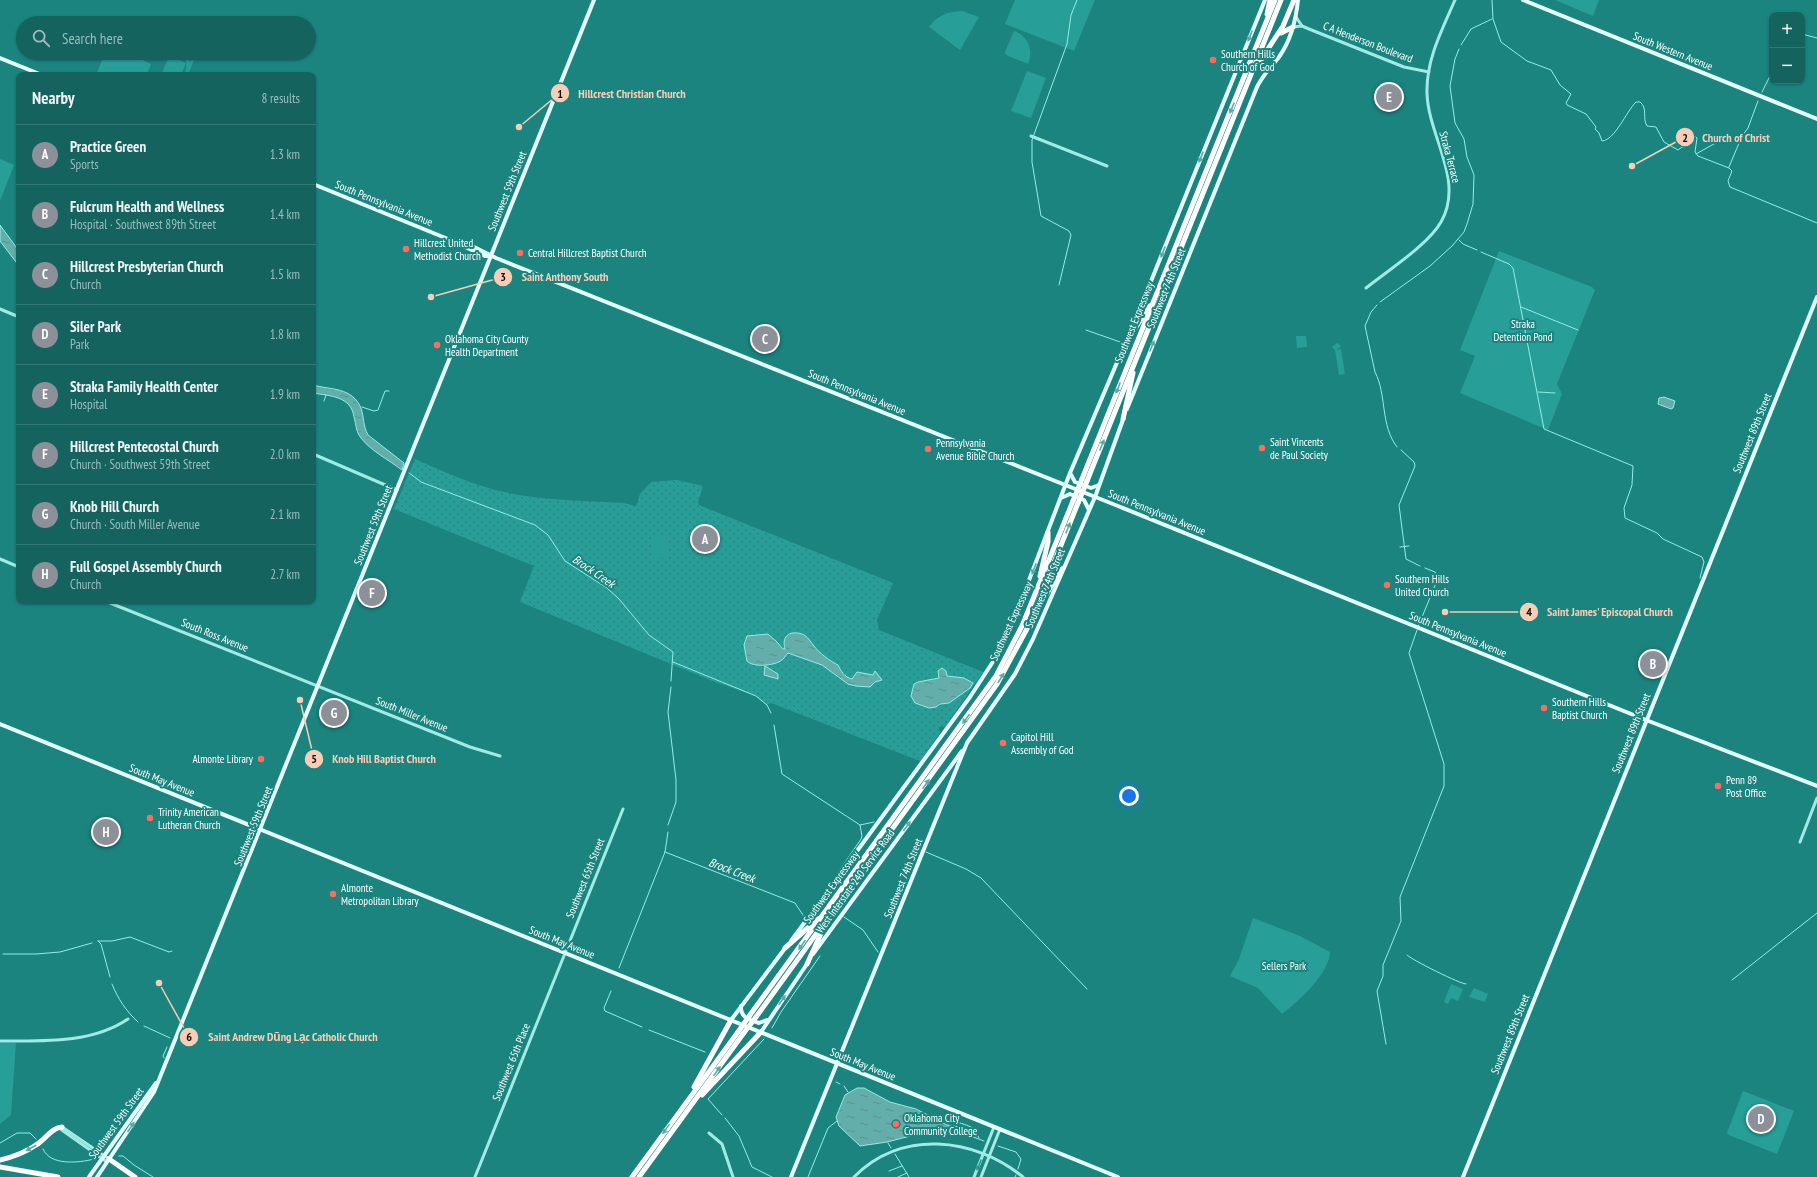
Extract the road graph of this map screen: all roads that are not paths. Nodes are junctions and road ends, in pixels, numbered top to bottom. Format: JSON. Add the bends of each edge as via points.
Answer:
{"nodes":[{"id":1,"x":594,"y":0,"type":"edge"},
{"id":2,"x":1264,"y":0,"type":"edge"},
{"id":3,"x":1270,"y":0,"type":"edge"},
{"id":4,"x":1275,"y":0,"type":"edge"},
{"id":5,"x":1281,"y":0,"type":"edge"},
{"id":6,"x":1294,"y":0,"type":"edge"},
{"id":7,"x":1298,"y":0,"type":"edge"},
{"id":8,"x":1454,"y":0,"type":"edge"},
{"id":9,"x":1523,"y":0,"type":"edge"},
{"id":10,"x":1296,"y":17,"type":"junction"},
{"id":11,"x":1302,"y":26,"type":"junction"},
{"id":12,"x":1264,"y":27,"type":"junction"},
{"id":13,"x":1294,"y":27,"type":"junction"},
{"id":14,"x":1278,"y":34,"type":"junction"},
{"id":15,"x":0,"y":58,"type":"edge"},
{"id":16,"x":35,"y":72,"type":"edge"},
{"id":17,"x":1429,"y":72,"type":"junction"},
{"id":18,"x":1251,"y":75,"type":"junction"},
{"id":19,"x":1817,"y":119,"type":"edge"},
{"id":20,"x":1031,"y":136,"type":"dead end"},
{"id":21,"x":1107,"y":166,"type":"dead end"},
{"id":22,"x":316,"y":185,"type":"edge"},
{"id":23,"x":491,"y":256,"type":"junction"},
{"id":24,"x":1366,"y":288,"type":"dead end"},
{"id":25,"x":1817,"y":297,"type":"edge"},
{"id":26,"x":1154,"y":300,"type":"junction"},
{"id":27,"x":0,"y":310,"type":"edge"},
{"id":28,"x":16,"y":316,"type":"edge"},
{"id":29,"x":1127,"y":340,"type":"junction"},
{"id":30,"x":1134,"y":365,"type":"junction"},
{"id":31,"x":1123,"y":419,"type":"junction"},
{"id":32,"x":316,"y":455,"type":"edge"},
{"id":33,"x":1070,"y":473,"type":"junction"},
{"id":34,"x":1084,"y":480,"type":"junction"},
{"id":35,"x":1065,"y":485,"type":"junction"},
{"id":36,"x":1099,"y":485,"type":"junction"},
{"id":37,"x":397,"y":490,"type":"junction"},
{"id":38,"x":1095,"y":497,"type":"junction"},
{"id":39,"x":1060,"y":499,"type":"junction"},
{"id":40,"x":1076,"y":502,"type":"junction"},
{"id":41,"x":1089,"y":511,"type":"junction"},
{"id":42,"x":1048,"y":532,"type":"junction"},
{"id":43,"x":0,"y":559,"type":"edge"},
{"id":44,"x":16,"y":566,"type":"edge"},
{"id":45,"x":1062,"y":569,"type":"junction"},
{"id":46,"x":1038,"y":588,"type":"junction"},
{"id":47,"x":1038,"y":603,"type":"junction"},
{"id":48,"x":111,"y":604,"type":"edge"},
{"id":49,"x":318,"y":687,"type":"junction"},
{"id":50,"x":1646,"y":720,"type":"junction"},
{"id":51,"x":0,"y":724,"type":"edge"},
{"id":52,"x":942,"y":735,"type":"joint"},
{"id":53,"x":967,"y":743,"type":"junction"},
{"id":54,"x":500,"y":756,"type":"dead end"},
{"id":55,"x":1817,"y":786,"type":"edge"},
{"id":56,"x":1817,"y":798,"type":"edge"},
{"id":57,"x":622,"y":809,"type":"dead end"},
{"id":58,"x":261,"y":830,"type":"junction"},
{"id":59,"x":1800,"y":842,"type":"dead end"},
{"id":60,"x":825,"y":913,"type":"junction"},
{"id":61,"x":828,"y":918,"type":"junction"},
{"id":62,"x":785,"y":948,"type":"junction"},
{"id":63,"x":565,"y":953,"type":"junction"},
{"id":64,"x":807,"y":964,"type":"junction"},
{"id":65,"x":742,"y":1006,"type":"junction"},
{"id":66,"x":753,"y":1016,"type":"junction"},
{"id":67,"x":128,"y":1019,"type":"dead end"},
{"id":68,"x":769,"y":1019,"type":"junction"},
{"id":69,"x":731,"y":1020,"type":"junction"},
{"id":70,"x":761,"y":1032,"type":"junction"},
{"id":71,"x":0,"y":1041,"type":"edge"},
{"id":72,"x":838,"y":1064,"type":"junction"},
{"id":73,"x":159,"y":1079,"type":"junction"},
{"id":74,"x":689,"y":1098,"type":"junction"},
{"id":75,"x":694,"y":1102,"type":"junction"},
{"id":76,"x":60,"y":1127,"type":"joint"},
{"id":77,"x":994,"y":1127,"type":"junction"},
{"id":78,"x":1000,"y":1129,"type":"junction"},
{"id":79,"x":709,"y":1133,"type":"dead end"},
{"id":80,"x":986,"y":1147,"type":"junction"},
{"id":81,"x":992,"y":1149,"type":"junction"},
{"id":82,"x":983,"y":1154,"type":"junction"},
{"id":83,"x":989,"y":1156,"type":"junction"},
{"id":84,"x":103,"y":1157,"type":"junction"},
{"id":85,"x":0,"y":1160,"type":"edge"},
{"id":86,"x":108,"y":1160,"type":"junction"},
{"id":87,"x":0,"y":1167,"type":"edge"},
{"id":88,"x":58,"y":1177,"type":"edge"},
{"id":89,"x":89,"y":1177,"type":"edge"},
{"id":90,"x":97,"y":1177,"type":"edge"},
{"id":91,"x":135,"y":1177,"type":"edge"},
{"id":92,"x":475,"y":1177,"type":"edge"},
{"id":93,"x":632,"y":1177,"type":"edge"},
{"id":94,"x":639,"y":1177,"type":"edge"},
{"id":95,"x":733,"y":1177,"type":"edge"},
{"id":96,"x":791,"y":1177,"type":"edge"},
{"id":97,"x":854,"y":1177,"type":"edge"},
{"id":98,"x":974,"y":1177,"type":"edge"},
{"id":99,"x":981,"y":1177,"type":"edge"},
{"id":100,"x":1023,"y":1177,"type":"edge"},
{"id":101,"x":1118,"y":1177,"type":"edge"},
{"id":102,"x":1463,"y":1177,"type":"edge"}],
"edges":[{"from":1,"to":23,"type":"main road","name":"Southwest 59th Street"},
{"from":2,"to":29,"type":"main road","name":"Southwest 74th Street","one_way":true},
{"from":3,"to":12,"type":"highway"},
{"from":4,"to":12,"type":"highway","name":"Southwest Expressway"},
{"from":5,"to":18,"type":"highway","name":"Southwest Expressway"},
{"from":6,"to":14,"type":"highway"},
{"from":7,"to":10,"type":"main road","name":"Southwest 74th Street"},
{"from":8,"to":17,"type":"street","name":"Straka Terrace","via":[[1433,53]]},
{"from":9,"to":19,"type":"main road","name":"South Western Avenue"},
{"from":10,"to":11,"type":"street"},
{"from":10,"to":13,"type":"main road","name":"Southwest 74th Street"},
{"from":11,"to":13,"type":"street","name":"C A Henderson Boulevard"},
{"from":11,"to":17,"type":"street","name":"C A Henderson Boulevard","via":[[1407,69]]},
{"from":12,"to":26,"type":"highway","name":"Southwest Expressway","one_way":true},
{"from":13,"to":14,"type":"highway"},
{"from":31,"to":13,"type":"main road","name":"Southwest 74th Street","one_way":true,"via":[[1256,87],[1282,53]]},
{"from":14,"to":18,"type":"highway"},
{"from":15,"to":16,"type":"main road"},
{"from":17,"to":24,"type":"street","name":"Straka Terrace","via":[[1429,114],[1449,181],[1446,211],[1439,226],[1427,240]]},
{"from":18,"to":30,"type":"highway","name":"Southwest Expressway"},
{"from":20,"to":21,"type":"street"},
{"from":22,"to":23,"type":"main road","name":"South Pennsylvania Avenue","via":[[448,239],[487,252]]},
{"from":23,"to":35,"type":"main road","name":"South Pennsylvania Avenue"},
{"from":23,"to":37,"type":"main road","name":"Southwest 59th Street"},
{"from":25,"to":50,"type":"main road","name":"Southwest 89th Street"},
{"from":26,"to":29,"type":"highway"},
{"from":26,"to":34,"type":"highway","name":"Southwest Expressway","one_way":true},
{"from":27,"to":28,"type":"street"},
{"from":29,"to":33,"type":"main road","name":"Southwest 74th Street"},
{"from":30,"to":31,"type":"highway"},
{"from":34,"to":30,"type":"highway","name":"Southwest Expressway","one_way":true},
{"from":31,"to":36,"type":"main road","name":"Southwest 74th Street"},
{"from":32,"to":37,"type":"street"},
{"from":33,"to":35,"type":"main road","name":"Southwest 74th Street"},
{"from":33,"to":36,"type":"main road","via":[[1075,482],[1090,488]]},
{"from":34,"to":40,"type":"highway","name":"Southwest Expressway","bridge":true},
{"from":35,"to":38,"type":"main road","name":"South Pennsylvania Avenue"},
{"from":35,"to":39,"type":"main road","name":"Southwest 74th Street"},
{"from":36,"to":38,"type":"main road","name":"Southwest 74th Street"},
{"from":37,"to":49,"type":"main road","name":"Southwest 59th Street"},
{"from":38,"to":41,"type":"main road","name":"Southwest 74th Street"},
{"from":38,"to":50,"type":"main road","name":"South Pennsylvania Avenue"},
{"from":39,"to":41,"type":"main road","via":[[1070,494],[1084,500]]},
{"from":39,"to":42,"type":"main road","name":"Southwest 74th Street"},
{"from":40,"to":46,"type":"highway","name":"Southwest Expressway"},
{"from":47,"to":40,"type":"highway","name":"Southwest Expressway","one_way":true},
{"from":41,"to":45,"type":"main road","name":"Southwest 74th Street"},
{"from":42,"to":46,"type":"highway"},
{"from":42,"to":52,"type":"main road","name":"Southwest 74th Street","one_way":true,"via":[[1004,641],[987,671]]},
{"from":43,"to":44,"type":"street"},
{"from":45,"to":47,"type":"highway"},
{"from":45,"to":53,"type":"main road","name":"Southwest 74th Street","via":[[1016,674]]},
{"from":46,"to":60,"type":"highway","name":"Southwest Expressway","one_way":true,"via":[[1012,646],[989,686]]},
{"from":61,"to":47,"type":"highway","name":"Southwest Expressway","one_way":true,"via":[[991,695],[1017,649]]},
{"from":48,"to":49,"type":"street","name":"South Ross Avenue"},
{"from":49,"to":54,"type":"street","name":"South Miller Avenue","via":[[470,747]]},
{"from":49,"to":58,"type":"main road","name":"Southwest 59th Street"},
{"from":50,"to":55,"type":"main road","name":"South Pennsylvania Avenue"},
{"from":50,"to":102,"type":"main road","name":"Southwest 89th Street"},
{"from":51,"to":58,"type":"main road","name":"South May Avenue"},
{"from":52,"to":62,"type":"main road","name":"West Interstate 240 Service Road"},
{"from":64,"to":53,"type":"main road","name":"West Interstate 240 Service Road","one_way":true},
{"from":53,"to":72,"type":"main road","name":"Southwest 74th Street"},
{"from":56,"to":59,"type":"street"},
{"from":57,"to":63,"type":"street","name":"Southwest 65th Street"},
{"from":58,"to":63,"type":"main road","name":"South May Avenue"},
{"from":58,"to":73,"type":"main road","name":"Southwest 59th Street"},
{"from":60,"to":62,"type":"highway"},
{"from":60,"to":66,"type":"highway","name":"Southwest Expressway","one_way":true},
{"from":61,"to":64,"type":"highway"},
{"from":61,"to":66,"type":"highway","name":"Southwest Expressway"},
{"from":62,"to":65,"type":"main road","name":"West Interstate 240 Service Road"},
{"from":63,"to":69,"type":"main road","name":"South May Avenue"},
{"from":63,"to":92,"type":"street","name":"Southwest 65th Place"},
{"from":68,"to":64,"type":"main road","name":"West Interstate 240 Service Road","one_way":true},
{"from":65,"to":68,"type":"main road","via":[[741,1013],[744,1017],[759,1023]]},
{"from":65,"to":69,"type":"main road","name":"West Interstate 240 Service Road"},
{"from":66,"to":74,"type":"highway","name":"Southwest Expressway","bridge":true},
{"from":75,"to":66,"type":"highway","name":"Southwest Expressway","one_way":true,"bridge":true},
{"from":67,"to":71,"type":"street","via":[[116,1027],[64,1041]]},
{"from":68,"to":70,"type":"main road","name":"West Interstate 240 Service Road"},
{"from":69,"to":70,"type":"main road","name":"South May Avenue"},
{"from":69,"to":74,"type":"highway"},
{"from":70,"to":72,"type":"main road","name":"South May Avenue"},
{"from":70,"to":75,"type":"highway"},
{"from":72,"to":77,"type":"main road","name":"South May Avenue"},
{"from":72,"to":96,"type":"main road","name":"Southwest 74th Street"},
{"from":73,"to":84,"type":"main road","name":"Southwest 59th Street"},
{"from":86,"to":73,"type":"main road","name":"Southwest 59th Street","one_way":true,"via":[[148,1103]]},
{"from":74,"to":93,"type":"highway","name":"Southwest Expressway","one_way":true},
{"from":75,"to":94,"type":"highway","name":"Southwest Expressway"},
{"from":76,"to":84,"type":"street"},
{"from":76,"to":85,"type":"highway","one_way":true,"via":[[29,1150]]},
{"from":77,"to":78,"type":"main road","name":"South May Avenue"},
{"from":77,"to":80,"type":"street"},
{"from":78,"to":81,"type":"street"},
{"from":78,"to":101,"type":"main road","name":"South May Avenue"},
{"from":79,"to":95,"type":"street","via":[[722,1144]]},
{"from":80,"to":81,"type":"street"},
{"from":80,"to":82,"type":"street"},
{"from":81,"to":83,"type":"street"},
{"from":82,"to":83,"type":"street"},
{"from":82,"to":97,"type":"street","via":[[949,1144],[913,1145],[879,1158]]},
{"from":82,"to":98,"type":"street","one_way":true},
{"from":83,"to":99,"type":"street"},
{"from":83,"to":100,"type":"street"},
{"from":84,"to":86,"type":"street"},
{"from":84,"to":89,"type":"main road","name":"Southwest 59th Street"},
{"from":86,"to":90,"type":"main road","name":"Southwest 59th Street"},
{"from":86,"to":91,"type":"highway"},
{"from":87,"to":88,"type":"highway"}]}
